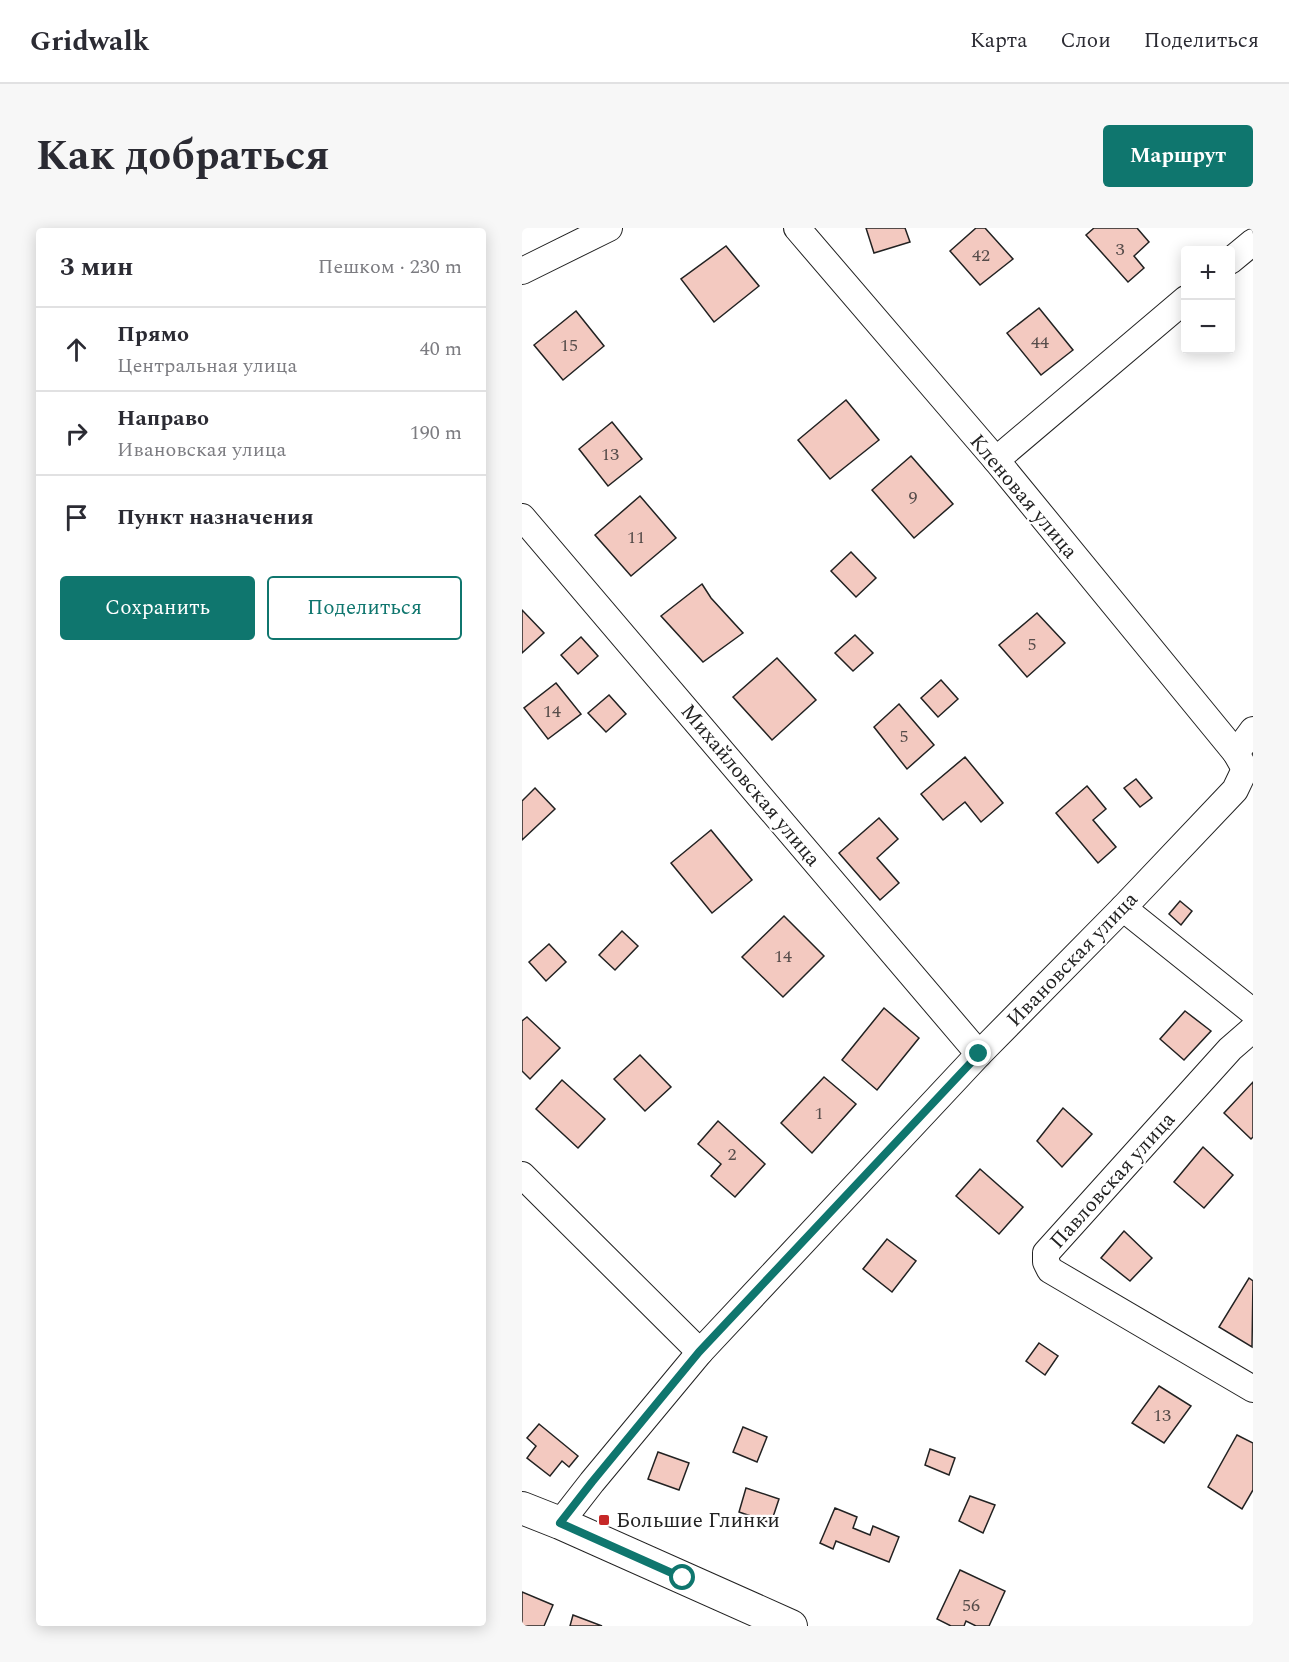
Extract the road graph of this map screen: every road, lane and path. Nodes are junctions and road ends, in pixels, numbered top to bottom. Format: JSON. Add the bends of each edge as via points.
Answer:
{"nodes":[{"id":1,"x":609,"y":228,"type":"edge"},
{"id":2,"x":797,"y":228,"type":"edge"},
{"id":3,"x":1253,"y":242,"type":"edge"},
{"id":4,"x":1235,"y":257,"type":"edge"},
{"id":5,"x":522,"y":271,"type":"edge"},
{"id":6,"x":1184,"y":300,"type":"edge"},
{"id":7,"x":996,"y":460,"type":"junction"},
{"id":8,"x":522,"y":517,"type":"edge"},
{"id":9,"x":1253,"y":730,"type":"edge"},
{"id":10,"x":1245,"y":763,"type":"edge"},
{"id":11,"x":1123,"y":908,"type":"junction"},
{"id":12,"x":1253,"y":1012,"type":"edge"},
{"id":13,"x":1253,"y":1029,"type":"edge"},
{"id":14,"x":979,"y":1054,"type":"junction"},
{"id":15,"x":522,"y":1175,"type":"edge"},
{"id":16,"x":699,"y":1352,"type":"junction"},
{"id":17,"x":1253,"y":1389,"type":"edge"},
{"id":18,"x":522,"y":1508,"type":"edge"},
{"id":19,"x":560,"y":1523,"type":"junction"},
{"id":20,"x":774,"y":1623,"type":"edge"}],
"edges":[{"from":1,"to":5,"type":"street"},
{"from":2,"to":7,"type":"street","name":"Кленовая улица"},
{"from":3,"to":4,"type":"street"},
{"from":6,"to":7,"type":"street"},
{"from":7,"to":10,"type":"street","name":"Кленовая улица"},
{"from":8,"to":14,"type":"street","name":"Михайловская улица"},
{"from":9,"to":10,"type":"street","name":"Ивановская улица"},
{"from":10,"to":11,"type":"street","name":"Ивановская улица","via":[[1235,790]]},
{"from":11,"to":12,"type":"street"},
{"from":11,"to":14,"type":"street","name":"Ивановская улица"},
{"from":13,"to":17,"type":"street","name":"Павловская улица","via":[[1230,1049],[1046,1253],[1050,1270]]},
{"from":14,"to":16,"type":"street","name":"Ивановская улица"},
{"from":15,"to":16,"type":"street"},
{"from":16,"to":19,"type":"street","name":"Ивановская улица"},
{"from":18,"to":19,"type":"main road"},
{"from":19,"to":20,"type":"main road"}]}
